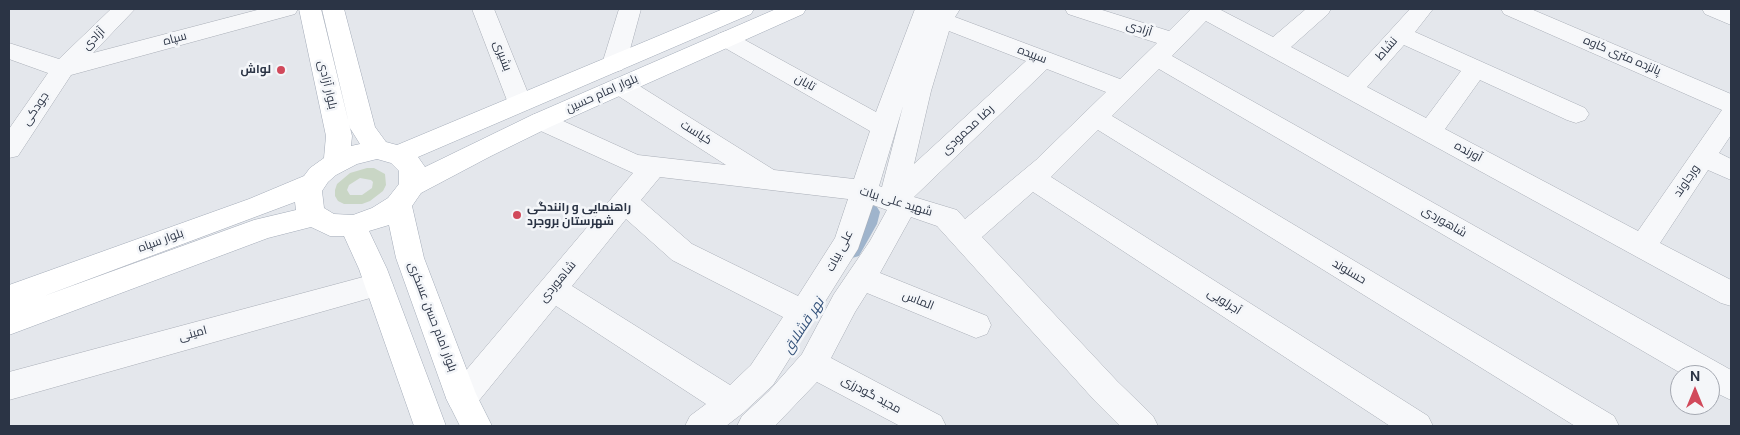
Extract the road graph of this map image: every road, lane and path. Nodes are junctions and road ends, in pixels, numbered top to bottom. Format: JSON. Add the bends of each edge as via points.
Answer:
{"nodes":[{"id":1,"x":124,"y":9,"type":"edge"},
{"id":2,"x":287,"y":9,"type":"edge"},
{"id":3,"x":310,"y":9,"type":"edge"},
{"id":4,"x":333,"y":9,"type":"edge"},
{"id":5,"x":483,"y":9,"type":"edge"},
{"id":6,"x":630,"y":9,"type":"edge"},
{"id":7,"x":742,"y":9,"type":"edge"},
{"id":8,"x":795,"y":9,"type":"edge"},
{"id":9,"x":1076,"y":9,"type":"edge"},
{"id":10,"x":1204,"y":9,"type":"edge"},
{"id":11,"x":1320,"y":9,"type":"edge"},
{"id":12,"x":1422,"y":9,"type":"edge"},
{"id":13,"x":1512,"y":9,"type":"edge"},
{"id":14,"x":1712,"y":9,"type":"edge"},
{"id":15,"x":939,"y":12,"type":"edge"},
{"id":16,"x":1731,"y":18,"type":"edge"},
{"id":17,"x":1400,"y":34,"type":"junction"},
{"id":18,"x":726,"y":39,"type":"junction"},
{"id":19,"x":1165,"y":48,"type":"junction"},
{"id":20,"x":1275,"y":48,"type":"junction"},
{"id":21,"x":9,"y":51,"type":"edge"},
{"id":22,"x":1044,"y":59,"type":"junction"},
{"id":23,"x":1476,"y":68,"type":"junction"},
{"id":24,"x":63,"y":69,"type":"junction"},
{"id":25,"x":617,"y":75,"type":"junction"},
{"id":26,"x":1123,"y":89,"type":"junction"},
{"id":27,"x":1352,"y":89,"type":"junction"},
{"id":28,"x":520,"y":103,"type":"junction"},
{"id":29,"x":1731,"y":104,"type":"edge"},
{"id":30,"x":1576,"y":114,"type":"dead end"},
{"id":31,"x":1731,"y":116,"type":"edge"},
{"id":32,"x":1095,"y":118,"type":"junction"},
{"id":33,"x":541,"y":121,"type":"junction"},
{"id":34,"x":884,"y":128,"type":"junction"},
{"id":35,"x":1430,"y":131,"type":"junction"},
{"id":36,"x":9,"y":149,"type":"edge"},
{"id":37,"x":388,"y":153,"type":"junction"},
{"id":38,"x":1704,"y":157,"type":"junction"},
{"id":39,"x":337,"y":162,"type":"junction"},
{"id":40,"x":654,"y":166,"type":"junction"},
{"id":41,"x":1731,"y":170,"type":"edge"},
{"id":42,"x":1032,"y":178,"type":"junction"},
{"id":43,"x":770,"y":180,"type":"junction"},
{"id":44,"x":313,"y":183,"type":"junction"},
{"id":45,"x":405,"y":195,"type":"junction"},
{"id":46,"x":887,"y":199,"type":"junction"},
{"id":47,"x":625,"y":202,"type":"junction"},
{"id":48,"x":314,"y":216,"type":"junction"},
{"id":49,"x":353,"y":226,"type":"junction"},
{"id":50,"x":964,"y":236,"type":"junction"},
{"id":51,"x":1643,"y":246,"type":"junction"},
{"id":52,"x":861,"y":278,"type":"junction"},
{"id":53,"x":76,"y":285,"type":"junction"},
{"id":54,"x":378,"y":285,"type":"junction"},
{"id":55,"x":552,"y":289,"type":"junction"},
{"id":56,"x":1731,"y":294,"type":"edge"},
{"id":57,"x":9,"y":297,"type":"edge"},
{"id":58,"x":803,"y":313,"type":"junction"},
{"id":59,"x":9,"y":322,"type":"edge"},
{"id":60,"x":976,"y":325,"type":"dead end"},
{"id":61,"x":812,"y":364,"type":"junction"},
{"id":62,"x":9,"y":386,"type":"edge"},
{"id":63,"x":1731,"y":386,"type":"edge"},
{"id":64,"x":462,"y":398,"type":"junction"},
{"id":65,"x":732,"y":402,"type":"junction"},
{"id":66,"x":426,"y":424,"type":"edge"},
{"id":67,"x":476,"y":426,"type":"edge"},
{"id":68,"x":701,"y":426,"type":"edge"},
{"id":69,"x":753,"y":426,"type":"edge"},
{"id":70,"x":930,"y":426,"type":"edge"},
{"id":71,"x":1142,"y":426,"type":"edge"},
{"id":72,"x":1417,"y":426,"type":"edge"},
{"id":73,"x":1603,"y":426,"type":"edge"}],
"edges":[{"from":1,"to":24,"type":"street","name":"آزادی"},
{"from":2,"to":24,"type":"street","name":"سپاه"},
{"from":3,"to":39,"type":"main road","name":"بلوار آزادی","via":[[339,136]]},
{"from":4,"to":37,"type":"main road","name":"بلوار آزادی","via":[[364,128]]},
{"from":5,"to":28,"type":"street","name":"بشیری"},
{"from":6,"to":25,"type":"street"},
{"from":7,"to":25,"type":"main road","name":"بلوار امام حسین"},
{"from":8,"to":18,"type":"main road","name":"بلوار امام حسین"},
{"from":9,"to":19,"type":"street","name":"آزادی"},
{"from":10,"to":19,"type":"street"},
{"from":10,"to":20,"type":"street","name":"آورنده"},
{"from":11,"to":20,"type":"street"},
{"from":12,"to":17,"type":"street","name":"نشاط"},
{"from":13,"to":29,"type":"street","name":"پانزده متری کاوه"},
{"from":14,"to":16,"type":"street"},
{"from":15,"to":22,"type":"street","name":"سپیده"},
{"from":15,"to":34,"type":"street","name":"علی بیات"},
{"from":15,"to":46,"type":"street","name":"علی بیات"},
{"from":17,"to":23,"type":"street"},
{"from":17,"to":27,"type":"street","name":"نشاط"},
{"from":18,"to":25,"type":"main road","name":"بلوار امام حسین"},
{"from":18,"to":34,"type":"street","name":"تابان"},
{"from":19,"to":26,"type":"street"},
{"from":19,"to":63,"type":"street","name":"شاهوردی"},
{"from":20,"to":27,"type":"street","name":"آورنده"},
{"from":21,"to":24,"type":"street"},
{"from":22,"to":26,"type":"street","name":"سپیده"},
{"from":22,"to":46,"type":"street","name":"رضا محمودی"},
{"from":23,"to":30,"type":"street"},
{"from":23,"to":35,"type":"street"},
{"from":24,"to":36,"type":"street","name":"جودکی"},
{"from":25,"to":28,"type":"main road","name":"بلوار امام حسین"},
{"from":25,"to":33,"type":"main road","name":"بلوار امام حسین"},
{"from":25,"to":43,"type":"street","name":"کیاست"},
{"from":26,"to":32,"type":"street"},
{"from":27,"to":35,"type":"street","name":"آورنده"},
{"from":28,"to":37,"type":"main road","name":"بلوار امام حسین"},
{"from":31,"to":38,"type":"street","name":"ورجاوند"},
{"from":32,"to":42,"type":"street"},
{"from":32,"to":73,"type":"street","name":"حسنوند"},
{"from":33,"to":40,"type":"street","name":"شهید علی بیات","via":[[634,164]]},
{"from":33,"to":45,"type":"main road","name":"بلوار امام حسین","via":[[482,149]]},
{"from":34,"to":46,"type":"street","name":"علی بیات"},
{"from":35,"to":51,"type":"street","name":"آورنده"},
{"from":37,"to":39,"type":"main road","via":[[350,156]]},
{"from":37,"to":45,"type":"main road","via":[[412,167],[413,176]]},
{"from":38,"to":41,"type":"street"},
{"from":38,"to":51,"type":"street","name":"ورجاوند"},
{"from":39,"to":44,"type":"main road"},
{"from":40,"to":43,"type":"street","name":"شهید علی بیات"},
{"from":40,"to":47,"type":"street","name":"شاهوردی"},
{"from":42,"to":50,"type":"street"},
{"from":42,"to":72,"type":"street","name":"آجرلویی"},
{"from":43,"to":46,"type":"street","name":"شهید علی بیات"},
{"from":44,"to":48,"type":"main road","via":[[308,204]]},
{"from":44,"to":53,"type":"main road","name":"بلوار سپاه"},
{"from":45,"to":49,"type":"main road","via":[[382,216]]},
{"from":45,"to":64,"type":"main road","name":"بلوار امام حسن عسکری","via":[[410,258]]},
{"from":46,"to":50,"type":"street","name":"شهید علی بیات","via":[[947,218]]},
{"from":46,"to":52,"type":"street","via":[[880,249]]},
{"from":46,"to":58,"type":"street","name":"علی بیات","via":[[848,241]]},
{"from":47,"to":55,"type":"street","name":"شاهوردی"},
{"from":47,"to":58,"type":"street","via":[[682,252]]},
{"from":48,"to":49,"type":"main road","via":[[330,225]]},
{"from":48,"to":53,"type":"main road","name":"بلوار سپاه"},
{"from":49,"to":54,"type":"main road"},
{"from":50,"to":71,"type":"street","name":"شهید علی بیات"},
{"from":51,"to":56,"type":"street","name":"آورنده"},
{"from":52,"to":60,"type":"street","name":"الماس"},
{"from":52,"to":61,"type":"street"},
{"from":53,"to":57,"type":"main road","name":"بلوار سپاه"},
{"from":53,"to":59,"type":"main road","name":"بلوار سپاه"},
{"from":54,"to":62,"type":"street","name":"امینی"},
{"from":54,"to":66,"type":"main road"},
{"from":55,"to":64,"type":"street","name":"شاهوردی"},
{"from":55,"to":65,"type":"street"},
{"from":58,"to":65,"type":"street","name":"علی بیات","via":[[762,375]]},
{"from":61,"to":69,"type":"street"},
{"from":61,"to":70,"type":"street","name":"مجید گودرزی"},
{"from":64,"to":67,"type":"main road","name":"بلوار امام حسن عسکری"},
{"from":65,"to":68,"type":"street","name":"علی بیات"}]}
